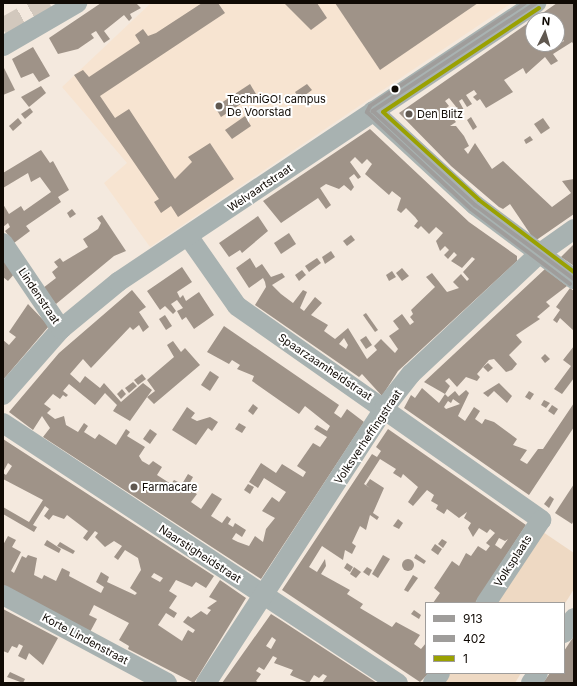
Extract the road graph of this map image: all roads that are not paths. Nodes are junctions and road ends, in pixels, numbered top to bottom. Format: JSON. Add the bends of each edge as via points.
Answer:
{"nodes":[{"id":1,"x":78,"y":3,"type":"edge"},
{"id":2,"x":536,"y":3,"type":"edge"},
{"id":3,"x":3,"y":46,"type":"edge"},
{"id":4,"x":373,"y":111,"type":"junction"},
{"id":5,"x":574,"y":229,"type":"edge"},
{"id":6,"x":188,"y":236,"type":"junction"},
{"id":7,"x":3,"y":243,"type":"edge"},
{"id":8,"x":539,"y":254,"type":"junction"},
{"id":9,"x":574,"y":279,"type":"edge"},
{"id":10,"x":61,"y":329,"type":"junction"},
{"id":11,"x":3,"y":395,"type":"edge"},
{"id":12,"x":385,"y":407,"type":"junction"},
{"id":13,"x":3,"y":424,"type":"edge"},
{"id":14,"x":541,"y":520,"type":"joint"},
{"id":15,"x":3,"y":595,"type":"edge"},
{"id":16,"x":264,"y":596,"type":"junction"},
{"id":17,"x":487,"y":602,"type":"edge"},
{"id":18,"x":574,"y":618,"type":"edge"},
{"id":19,"x":565,"y":632,"type":"edge"},
{"id":20,"x":439,"y":674,"type":"edge"},
{"id":21,"x":537,"y":674,"type":"edge"},
{"id":22,"x":167,"y":683,"type":"edge"},
{"id":23,"x":206,"y":683,"type":"edge"},
{"id":24,"x":398,"y":683,"type":"edge"},
{"id":25,"x":433,"y":683,"type":"edge"},
{"id":26,"x":532,"y":683,"type":"edge"}],
"edges":[{"from":1,"to":3,"type":"street"},
{"from":2,"to":4,"type":"street","name":"Welvaartstraat"},
{"from":4,"to":6,"type":"street","name":"Welvaartstraat"},
{"from":4,"to":8,"type":"street","via":[[475,205]]},
{"from":5,"to":8,"type":"street","name":"Volksverheffingstraat"},
{"from":6,"to":10,"type":"street","name":"Welvaartstraat","via":[[118,282]]},
{"from":6,"to":12,"type":"street","name":"Spaarzaamheidstraat","via":[[237,306]]},
{"from":7,"to":10,"type":"street","name":"Lindenstraat"},
{"from":8,"to":9,"type":"street"},
{"from":8,"to":12,"type":"street","name":"Volksverheffingstraat","via":[[411,374]]},
{"from":10,"to":11,"type":"street","name":"Welvaartstraat"},
{"from":12,"to":14,"type":"street","name":"Spaarzaamheidstraat"},
{"from":12,"to":16,"type":"street","name":"Volksverheffingstraat"},
{"from":13,"to":16,"type":"street","name":"Naarstigheidstraat"},
{"from":14,"to":17,"type":"street","name":"Volksplaats"},
{"from":15,"to":22,"type":"street","name":"Korte Lindenstraat"},
{"from":16,"to":23,"type":"street","name":"Volksverheffingstraat"},
{"from":16,"to":24,"type":"street","name":"Naarstigheidstraat"},
{"from":18,"to":19,"type":"street"},
{"from":20,"to":25,"type":"street"},
{"from":21,"to":26,"type":"street"}]}
